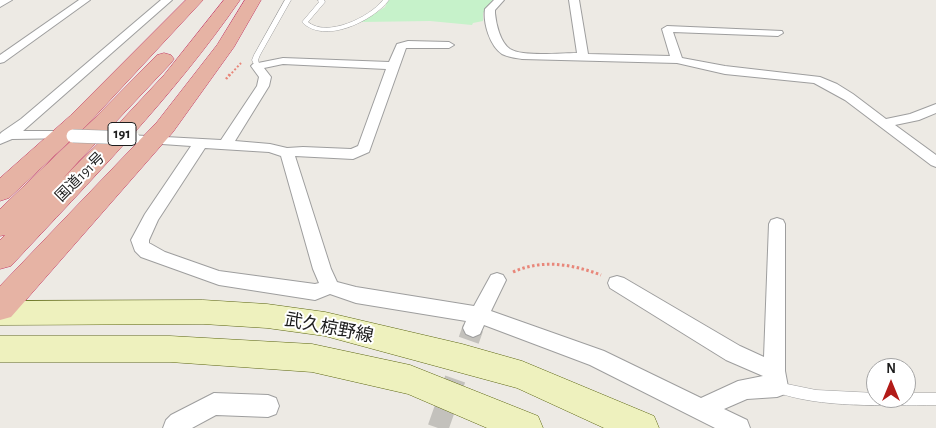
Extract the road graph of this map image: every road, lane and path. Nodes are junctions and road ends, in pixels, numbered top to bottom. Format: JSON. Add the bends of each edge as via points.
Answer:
{"nodes":[{"id":1,"x":7,"y":0,"type":"edge"},
{"id":2,"x":85,"y":0,"type":"edge"},
{"id":3,"x":167,"y":0,"type":"edge"},
{"id":4,"x":196,"y":0,"type":"edge"},
{"id":5,"x":215,"y":0,"type":"edge"},
{"id":6,"x":232,"y":0,"type":"edge"},
{"id":7,"x":252,"y":0,"type":"edge"},
{"id":8,"x":288,"y":0,"type":"edge"},
{"id":9,"x":321,"y":0,"type":"edge"},
{"id":10,"x":386,"y":0,"type":"edge"},
{"id":11,"x":499,"y":0,"type":"edge"},
{"id":12,"x":574,"y":0,"type":"edge"},
{"id":13,"x":0,"y":4,"type":"edge"},
{"id":14,"x":778,"y":33,"type":"dead end"},
{"id":15,"x":449,"y":45,"type":"dead end"},
{"id":16,"x":584,"y":58,"type":"junction"},
{"id":17,"x":0,"y":60,"type":"edge"},
{"id":18,"x":677,"y":60,"type":"junction"},
{"id":19,"x":257,"y":66,"type":"junction"},
{"id":20,"x":393,"y":66,"type":"junction"},
{"id":21,"x":936,"y":108,"type":"edge"},
{"id":22,"x":884,"y":123,"type":"junction"},
{"id":23,"x":67,"y":135,"type":"junction"},
{"id":24,"x":4,"y":137,"type":"edge"},
{"id":25,"x":143,"y":139,"type":"junction"},
{"id":26,"x":200,"y":142,"type":"junction"},
{"id":27,"x":225,"y":145,"type":"junction"},
{"id":28,"x":287,"y":152,"type":"junction"},
{"id":29,"x":936,"y":162,"type":"edge"},
{"id":30,"x":0,"y":192,"type":"edge"},
{"id":31,"x":777,"y":224,"type":"dead end"},
{"id":32,"x":0,"y":226,"type":"edge"},
{"id":33,"x":0,"y":258,"type":"edge"},
{"id":34,"x":497,"y":280,"type":"joint"},
{"id":35,"x":617,"y":283,"type":"joint"},
{"id":36,"x":330,"y":287,"type":"junction"},
{"id":37,"x":0,"y":308,"type":"edge"},
{"id":38,"x":0,"y":312,"type":"edge"},
{"id":39,"x":476,"y":321,"type":"junction"},
{"id":40,"x":0,"y":349,"type":"edge"},
{"id":41,"x":776,"y":379,"type":"junction"},
{"id":42,"x":936,"y":399,"type":"edge"},
{"id":43,"x":268,"y":406,"type":"dead end"},
{"id":44,"x":702,"y":409,"type":"junction"},
{"id":45,"x":174,"y":428,"type":"edge"},
{"id":46,"x":526,"y":428,"type":"edge"},
{"id":47,"x":642,"y":428,"type":"edge"},
{"id":48,"x":739,"y":428,"type":"edge"}],
"edges":[{"from":1,"to":13,"type":"street"},
{"from":2,"to":17,"type":"street"},
{"from":3,"to":24,"type":"street"},
{"from":4,"to":23,"type":"highway"},
{"from":5,"to":32,"type":"highway","name":"国道191号","number":"191","via":[[155,69]]},
{"from":6,"to":33,"type":"highway","name":"国道191号","number":"191","via":[[171,79],[131,124]]},
{"from":7,"to":25,"type":"highway","via":[[225,47],[200,81]]},
{"from":8,"to":19,"type":"lane","via":[[257,55]]},
{"from":9,"to":10,"type":"lane","via":[[306,22],[312,28],[326,30],[367,17],[382,8]]},
{"from":11,"to":16,"type":"street","via":[[490,9],[489,21],[500,45],[507,52],[522,56]]},
{"from":12,"to":16,"type":"street"},
{"from":14,"to":18,"type":"street","via":[[667,29]]},
{"from":15,"to":20,"type":"street","via":[[401,46]]},
{"from":16,"to":18,"type":"street"},
{"from":18,"to":22,"type":"street","via":[[725,70],[816,80],[833,87]]},
{"from":19,"to":20,"type":"street","via":[[283,61]]},
{"from":19,"to":27,"type":"street","via":[[264,77],[263,86]]},
{"from":20,"to":28,"type":"street","via":[[364,149],[353,154]]},
{"from":21,"to":22,"type":"street","via":[[914,117]]},
{"from":22,"to":29,"type":"street"},
{"from":23,"to":24,"type":"street"},
{"from":23,"to":25,"type":"street","bridge":true},
{"from":23,"to":30,"type":"highway"},
{"from":25,"to":26,"type":"street"},
{"from":25,"to":37,"type":"highway"},
{"from":26,"to":27,"type":"street"},
{"from":26,"to":36,"type":"street","via":[[151,218],[140,240],[141,246],[159,257],[219,278],[315,292]]},
{"from":27,"to":28,"type":"street"},
{"from":28,"to":36,"type":"street"},
{"from":31,"to":41,"type":"street"},
{"from":34,"to":35,"type":"path","via":[[531,265],[559,264],[586,269]]},
{"from":34,"to":39,"type":"street"},
{"from":35,"to":41,"type":"street"},
{"from":36,"to":39,"type":"street"},
{"from":38,"to":47,"type":"main road","name":"武久椋野線","via":[[203,312],[325,324],[522,375]]},
{"from":39,"to":44,"type":"street","via":[[597,358]]},
{"from":40,"to":46,"type":"main road","name":"武久椋野線","via":[[170,349],[312,358],[410,380]]},
{"from":41,"to":42,"type":"lane","via":[[802,395]]},
{"from":41,"to":44,"type":"street","via":[[731,393]]},
{"from":43,"to":45,"type":"street","via":[[214,404]]},
{"from":44,"to":48,"type":"street"}]}
